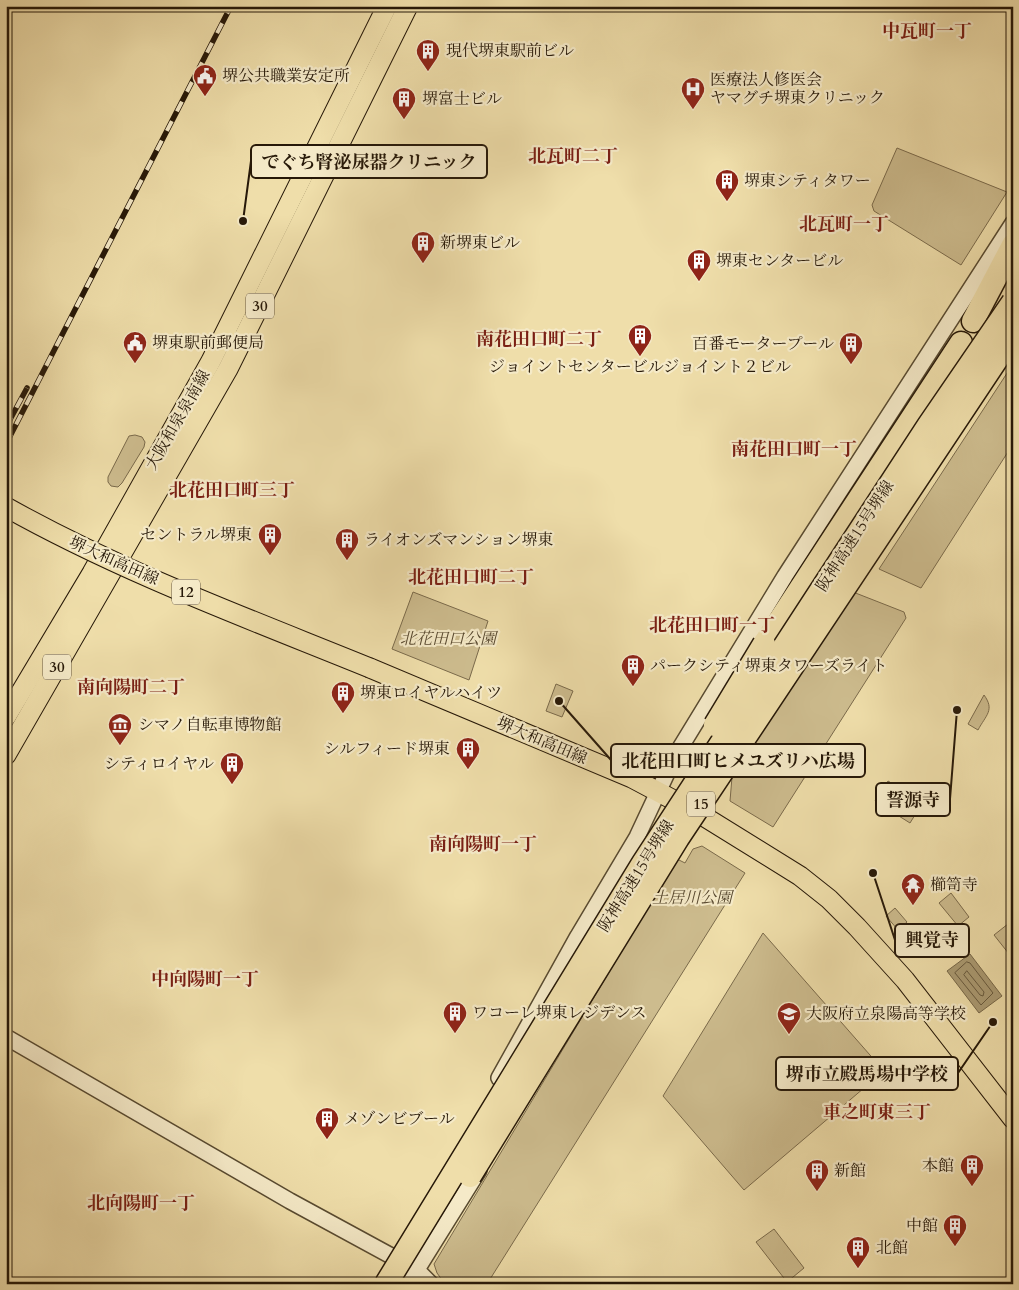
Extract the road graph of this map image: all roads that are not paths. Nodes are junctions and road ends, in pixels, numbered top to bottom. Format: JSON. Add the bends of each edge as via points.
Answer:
{"nodes":[{"id":1,"x":387,"y":6,"type":"edge"},
{"id":2,"x":408,"y":6,"type":"edge"},
{"id":3,"x":1013,"y":223,"type":"edge"},
{"id":4,"x":1013,"y":245,"type":"edge"},
{"id":5,"x":1013,"y":296,"type":"edge"},
{"id":6,"x":1013,"y":302,"type":"edge"},
{"id":7,"x":973,"y":322,"type":"dead end"},
{"id":8,"x":1013,"y":335,"type":"edge"},
{"id":9,"x":961,"y":343,"type":"dead end"},
{"id":10,"x":6,"y":507,"type":"edge"},
{"id":11,"x":6,"y":717,"type":"edge"},
{"id":12,"x":6,"y":755,"type":"edge"},
{"id":13,"x":658,"y":792,"type":"junction"},
{"id":14,"x":700,"y":814,"type":"junction"},
{"id":15,"x":643,"y":863,"type":"junction"},
{"id":16,"x":6,"y":1037,"type":"edge"},
{"id":17,"x":1013,"y":1118,"type":"edge"},
{"id":18,"x":397,"y":1260,"type":"junction"},
{"id":19,"x":410,"y":1277,"type":"edge"},
{"id":20,"x":382,"y":1284,"type":"edge"},
{"id":21,"x":386,"y":1284,"type":"edge"},
{"id":22,"x":408,"y":1284,"type":"edge"},
{"id":23,"x":431,"y":1284,"type":"edge"}],
"edges":[{"from":1,"to":11,"type":"main road","name":"大阪和泉泉南線","number":"30","via":[[212,361]]},
{"from":2,"to":12,"type":"main road","name":"大阪和泉泉南線","number":"30","via":[[228,369]]},
{"from":3,"to":13,"type":"street","via":[[772,597],[674,758]]},
{"from":4,"to":7,"type":"highway"},
{"from":5,"to":14,"type":"street"},
{"from":6,"to":15,"type":"highway","name":"阪神高速15号堺線","number":"15","bridge":true,"via":[[922,434]]},
{"from":8,"to":19,"type":"highway","name":"阪神高速15号堺線","number":"15","bridge":true,"via":[[678,838]]},
{"from":9,"to":15,"type":"highway","bridge":true,"via":[[735,690]]},
{"from":10,"to":13,"type":"main road","name":"堺大和高田線","number":"12","bridge":true,"via":[[122,566],[632,778]]},
{"from":13,"to":14,"type":"main road","name":"堺大和高田線","number":"12"},
{"from":13,"to":18,"type":"street","via":[[638,837],[578,936]]},
{"from":14,"to":17,"type":"main road","name":"堺大和高田線","number":"12","via":[[800,876],[829,899],[905,980]]},
{"from":14,"to":19,"type":"street"},
{"from":15,"to":21,"type":"highway","name":"阪神高速15号堺線","number":"15","bridge":true},
{"from":16,"to":18,"type":"street"},
{"from":18,"to":19,"type":"street"},
{"from":18,"to":20,"type":"street"},
{"from":19,"to":22,"type":"street"},
{"from":19,"to":23,"type":"street"}]}
